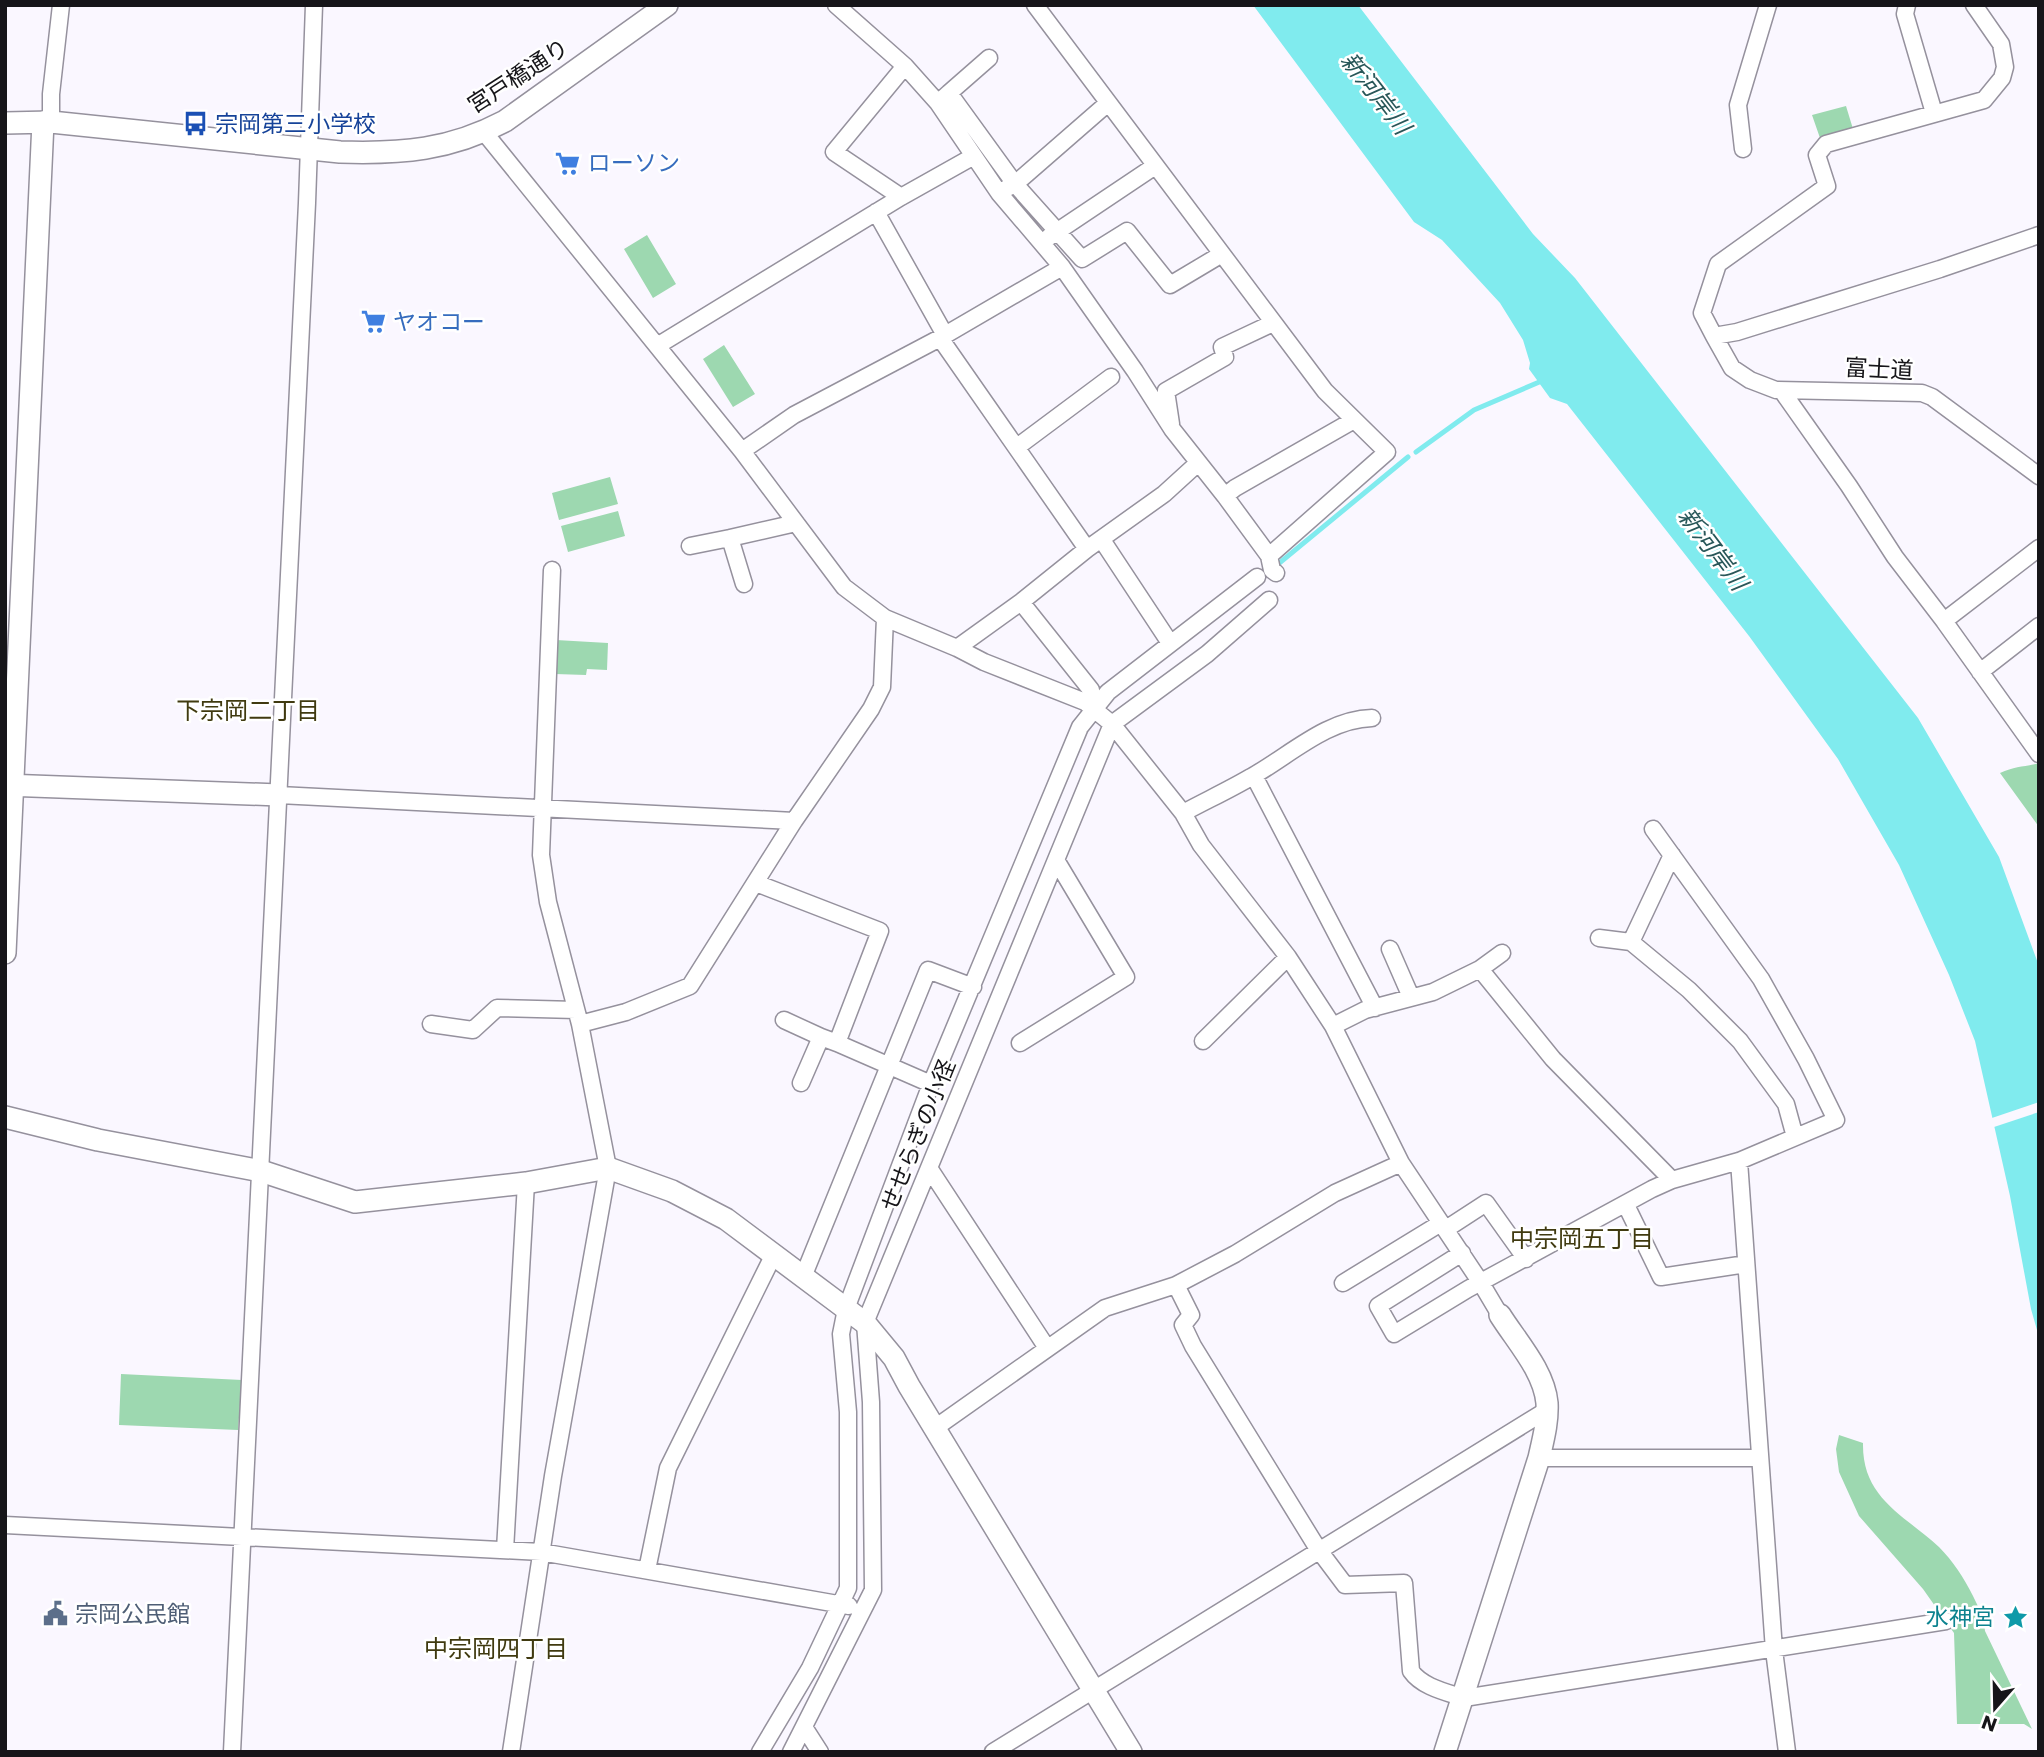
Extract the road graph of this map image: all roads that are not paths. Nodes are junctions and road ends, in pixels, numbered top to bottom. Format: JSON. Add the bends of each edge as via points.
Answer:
{"nodes":[{"id":1,"x":61,"y":5,"type":"edge"},
{"id":2,"x":314,"y":5,"type":"edge"},
{"id":3,"x":667,"y":5,"type":"edge"},
{"id":4,"x":836,"y":5,"type":"edge"},
{"id":5,"x":1035,"y":5,"type":"edge"},
{"id":6,"x":1768,"y":5,"type":"edge"},
{"id":7,"x":1907,"y":5,"type":"edge"},
{"id":8,"x":1974,"y":5,"type":"edge"},
{"id":9,"x":989,"y":58,"type":"dead end"},
{"id":10,"x":905,"y":66,"type":"junction"},
{"id":11,"x":943,"y":98,"type":"junction"},
{"id":12,"x":1108,"y":103,"type":"junction"},
{"id":13,"x":1934,"y":113,"type":"junction"},
{"id":14,"x":47,"y":122,"type":"junction"},
{"id":15,"x":5,"y":123,"type":"edge"},
{"id":16,"x":484,"y":132,"type":"junction"},
{"id":17,"x":308,"y":148,"type":"junction"},
{"id":18,"x":1743,"y":149,"type":"dead end"},
{"id":19,"x":974,"y":156,"type":"junction"},
{"id":20,"x":1155,"y":166,"type":"junction"},
{"id":21,"x":1015,"y":184,"type":"junction"},
{"id":22,"x":999,"y":193,"type":"junction"},
{"id":23,"x":901,"y":197,"type":"junction"},
{"id":24,"x":876,"y":212,"type":"junction"},
{"id":25,"x":1057,"y":232,"type":"junction"},
{"id":26,"x":2039,"y":235,"type":"edge"},
{"id":27,"x":1042,"y":243,"type":"junction"},
{"id":28,"x":1222,"y":254,"type":"junction"},
{"id":29,"x":1062,"y":267,"type":"junction"},
{"id":30,"x":1273,"y":323,"type":"junction"},
{"id":31,"x":942,"y":336,"type":"junction"},
{"id":32,"x":1714,"y":336,"type":"junction"},
{"id":33,"x":657,"y":345,"type":"junction"},
{"id":34,"x":1111,"y":377,"type":"dead end"},
{"id":35,"x":1782,"y":391,"type":"junction"},
{"id":36,"x":1354,"y":421,"type":"junction"},
{"id":37,"x":1172,"y":429,"type":"junction"},
{"id":38,"x":1017,"y":447,"type":"junction"},
{"id":39,"x":742,"y":451,"type":"junction"},
{"id":40,"x":1198,"y":463,"type":"junction"},
{"id":41,"x":2039,"y":477,"type":"edge"},
{"id":42,"x":1225,"y":496,"type":"junction"},
{"id":43,"x":796,"y":523,"type":"junction"},
{"id":44,"x":730,"y":538,"type":"junction"},
{"id":45,"x":1102,"y":540,"type":"junction"},
{"id":46,"x":690,"y":546,"type":"dead end"},
{"id":47,"x":2039,"y":548,"type":"edge"},
{"id":48,"x":1087,"y":549,"type":"junction"},
{"id":49,"x":1269,"y":556,"type":"junction"},
{"id":50,"x":552,"y":570,"type":"dead end"},
{"id":51,"x":1276,"y":573,"type":"dead end"},
{"id":52,"x":1257,"y":577,"type":"dead end"},
{"id":53,"x":744,"y":584,"type":"dead end"},
{"id":54,"x":1269,"y":600,"type":"dead end"},
{"id":55,"x":1021,"y":602,"type":"junction"},
{"id":56,"x":885,"y":618,"type":"junction"},
{"id":57,"x":1944,"y":621,"type":"junction"},
{"id":58,"x":2039,"y":626,"type":"edge"},
{"id":59,"x":1170,"y":643,"type":"junction"},
{"id":60,"x":957,"y":648,"type":"junction"},
{"id":61,"x":1980,"y":673,"type":"junction"},
{"id":62,"x":1092,"y":708,"type":"junction"},
{"id":63,"x":1373,"y":718,"type":"dead end"},
{"id":64,"x":1112,"y":724,"type":"junction"},
{"id":65,"x":2038,"y":751,"type":"edge"},
{"id":66,"x":1254,"y":776,"type":"junction"},
{"id":67,"x":9,"y":785,"type":"edge"},
{"id":68,"x":279,"y":795,"type":"junction"},
{"id":69,"x":542,"y":808,"type":"junction"},
{"id":70,"x":1183,"y":814,"type":"junction"},
{"id":71,"x":794,"y":821,"type":"junction"},
{"id":72,"x":1653,"y":829,"type":"dead end"},
{"id":73,"x":1672,"y":855,"type":"junction"},
{"id":74,"x":1056,"y":860,"type":"junction"},
{"id":75,"x":756,"y":883,"type":"junction"},
{"id":76,"x":1599,"y":938,"type":"dead end"},
{"id":77,"x":1630,"y":942,"type":"junction"},
{"id":78,"x":1390,"y":949,"type":"dead end"},
{"id":79,"x":5,"y":953,"type":"edge"},
{"id":80,"x":1502,"y":953,"type":"dead end"},
{"id":81,"x":1288,"y":957,"type":"junction"},
{"id":82,"x":1480,"y":969,"type":"junction"},
{"id":83,"x":973,"y":987,"type":"junction"},
{"id":84,"x":1411,"y":998,"type":"junction"},
{"id":85,"x":1375,"y":1008,"type":"junction"},
{"id":86,"x":578,"y":1017,"type":"junction"},
{"id":87,"x":784,"y":1020,"type":"dead end"},
{"id":88,"x":431,"y":1024,"type":"dead end"},
{"id":89,"x":1333,"y":1026,"type":"junction"},
{"id":90,"x":821,"y":1037,"type":"junction"},
{"id":91,"x":1203,"y":1041,"type":"dead end"},
{"id":92,"x":837,"y":1043,"type":"junction"},
{"id":93,"x":1020,"y":1043,"type":"dead end"},
{"id":94,"x":889,"y":1065,"type":"junction"},
{"id":95,"x":801,"y":1083,"type":"dead end"},
{"id":96,"x":931,"y":1084,"type":"junction"},
{"id":97,"x":5,"y":1117,"type":"edge"},
{"id":98,"x":1795,"y":1137,"type":"junction"},
{"id":99,"x":1739,"y":1161,"type":"junction"},
{"id":100,"x":1401,"y":1163,"type":"junction"},
{"id":101,"x":608,"y":1168,"type":"junction"},
{"id":102,"x":929,"y":1168,"type":"junction"},
{"id":103,"x":261,"y":1171,"type":"junction"},
{"id":104,"x":1672,"y":1180,"type":"junction"},
{"id":105,"x":526,"y":1183,"type":"junction"},
{"id":106,"x":1626,"y":1205,"type":"junction"},
{"id":107,"x":1444,"y":1226,"type":"junction"},
{"id":108,"x":1462,"y":1254,"type":"junction"},
{"id":109,"x":773,"y":1256,"type":"junction"},
{"id":110,"x":1525,"y":1259,"type":"junction"},
{"id":111,"x":1746,"y":1264,"type":"junction"},
{"id":112,"x":803,"y":1277,"type":"junction"},
{"id":113,"x":1343,"y":1283,"type":"dead end"},
{"id":114,"x":1481,"y":1283,"type":"junction"},
{"id":115,"x":1176,"y":1285,"type":"junction"},
{"id":116,"x":1500,"y":1315,"type":"joint"},
{"id":117,"x":855,"y":1316,"type":"junction"},
{"id":118,"x":1047,"y":1348,"type":"junction"},
{"id":119,"x":1547,"y":1410,"type":"junction"},
{"id":120,"x":935,"y":1428,"type":"junction"},
{"id":121,"x":1539,"y":1458,"type":"junction"},
{"id":122,"x":1759,"y":1458,"type":"junction"},
{"id":123,"x":5,"y":1525,"type":"edge"},
{"id":124,"x":243,"y":1537,"type":"junction"},
{"id":125,"x":1318,"y":1549,"type":"junction"},
{"id":126,"x":505,"y":1550,"type":"junction"},
{"id":127,"x":541,"y":1552,"type":"junction"},
{"id":128,"x":647,"y":1570,"type":"junction"},
{"id":129,"x":850,"y":1606,"type":"junction"},
{"id":130,"x":1946,"y":1622,"type":"dead end"},
{"id":131,"x":1774,"y":1650,"type":"junction"},
{"id":132,"x":1093,"y":1689,"type":"junction"},
{"id":133,"x":1464,"y":1698,"type":"junction"},
{"id":134,"x":804,"y":1727,"type":"junction"},
{"id":135,"x":232,"y":1752,"type":"edge"},
{"id":136,"x":511,"y":1752,"type":"edge"},
{"id":137,"x":760,"y":1752,"type":"edge"},
{"id":138,"x":791,"y":1752,"type":"edge"},
{"id":139,"x":820,"y":1752,"type":"edge"},
{"id":140,"x":993,"y":1752,"type":"edge"},
{"id":141,"x":1131,"y":1752,"type":"edge"},
{"id":142,"x":1445,"y":1752,"type":"edge"},
{"id":143,"x":1787,"y":1752,"type":"edge"}],
"edges":[{"from":1,"to":14,"type":"street"},
{"from":2,"to":17,"type":"street"},
{"from":3,"to":16,"type":"street","name":"宮戸橋通り","via":[[506,121]]},
{"from":4,"to":10,"type":"street"},
{"from":5,"to":12,"type":"street"},
{"from":6,"to":18,"type":"street","via":[[1738,105]]},
{"from":7,"to":13,"type":"street","via":[[1905,14]]},
{"from":8,"to":13,"type":"street","via":[[2001,44],[2002,78],[1984,100]]},
{"from":9,"to":11,"type":"street"},
{"from":10,"to":11,"type":"street"},
{"from":10,"to":23,"type":"street","via":[[834,152]]},
{"from":11,"to":19,"type":"street"},
{"from":11,"to":21,"type":"street"},
{"from":12,"to":20,"type":"street"},
{"from":12,"to":21,"type":"street"},
{"from":13,"to":32,"type":"street","name":"富士道","via":[[1826,144],[1817,155],[1827,186],[1718,264],[1702,313]]},
{"from":14,"to":15,"type":"street","name":"宮戸橋通り"},
{"from":14,"to":17,"type":"street","name":"宮戸橋通り"},
{"from":14,"to":67,"type":"street"},
{"from":16,"to":17,"type":"street","name":"宮戸橋通り","via":[[436,147],[383,154]]},
{"from":16,"to":33,"type":"street"},
{"from":17,"to":68,"type":"street"},
{"from":19,"to":22,"type":"street"},
{"from":19,"to":23,"type":"street"},
{"from":20,"to":25,"type":"street"},
{"from":20,"to":28,"type":"street"},
{"from":21,"to":22,"type":"street"},
{"from":21,"to":25,"type":"street"},
{"from":22,"to":27,"type":"street"},
{"from":23,"to":24,"type":"street"},
{"from":24,"to":31,"type":"street"},
{"from":24,"to":33,"type":"street"},
{"from":25,"to":27,"type":"street"},
{"from":25,"to":28,"type":"street","via":[[1083,260],[1127,231],[1170,285]]},
{"from":26,"to":32,"type":"street"},
{"from":27,"to":29,"type":"street"},
{"from":28,"to":30,"type":"street"},
{"from":29,"to":31,"type":"street"},
{"from":29,"to":37,"type":"street"},
{"from":30,"to":36,"type":"street"},
{"from":30,"to":37,"type":"street","via":[[1223,347],[1225,357],[1166,391]]},
{"from":31,"to":38,"type":"street"},
{"from":31,"to":39,"type":"street","via":[[794,415]]},
{"from":32,"to":35,"type":"street","name":"富士道","via":[[1732,368]]},
{"from":33,"to":39,"type":"street"},
{"from":34,"to":38,"type":"street"},
{"from":35,"to":41,"type":"street","name":"富士道","via":[[1922,393]]},
{"from":35,"to":57,"type":"street"},
{"from":36,"to":42,"type":"street"},
{"from":36,"to":49,"type":"street","via":[[1387,452]]},
{"from":37,"to":40,"type":"street"},
{"from":38,"to":48,"type":"street"},
{"from":39,"to":43,"type":"street"},
{"from":40,"to":42,"type":"street"},
{"from":40,"to":45,"type":"street"},
{"from":42,"to":49,"type":"street"},
{"from":43,"to":44,"type":"street"},
{"from":43,"to":56,"type":"street","via":[[844,587]]},
{"from":44,"to":46,"type":"street"},
{"from":44,"to":53,"type":"street"},
{"from":45,"to":48,"type":"street"},
{"from":45,"to":59,"type":"street"},
{"from":47,"to":57,"type":"street"},
{"from":48,"to":55,"type":"street"},
{"from":49,"to":51,"type":"street"},
{"from":50,"to":69,"type":"street"},
{"from":52,"to":59,"type":"street"},
{"from":54,"to":64,"type":"street","via":[[1207,654]]},
{"from":55,"to":60,"type":"street"},
{"from":55,"to":62,"type":"street","via":[[1091,690]]},
{"from":56,"to":60,"type":"street"},
{"from":56,"to":71,"type":"street","via":[[882,687],[853,738]]},
{"from":57,"to":61,"type":"street"},
{"from":58,"to":61,"type":"street"},
{"from":59,"to":62,"type":"street"},
{"from":60,"to":62,"type":"street"},
{"from":61,"to":65,"type":"street"},
{"from":62,"to":64,"type":"street"},
{"from":62,"to":83,"type":"street","via":[[1080,727]]},
{"from":63,"to":66,"type":"street","via":[[1350,720],[1283,755]]},
{"from":64,"to":70,"type":"street"},
{"from":64,"to":74,"type":"street","name":"せせらぎの小径"},
{"from":66,"to":70,"type":"street"},
{"from":66,"to":85,"type":"street"},
{"from":67,"to":68,"type":"street"},
{"from":67,"to":79,"type":"street"},
{"from":68,"to":69,"type":"street"},
{"from":68,"to":103,"type":"street"},
{"from":69,"to":71,"type":"street"},
{"from":69,"to":86,"type":"street","via":[[541,855],[548,902]]},
{"from":70,"to":81,"type":"street","via":[[1201,845]]},
{"from":71,"to":75,"type":"street"},
{"from":72,"to":73,"type":"street"},
{"from":73,"to":77,"type":"street"},
{"from":73,"to":98,"type":"street","via":[[1761,979],[1836,1120]]},
{"from":74,"to":93,"type":"street","via":[[1126,977]]},
{"from":74,"to":102,"type":"street","name":"せせらぎの小径"},
{"from":75,"to":86,"type":"street","via":[[690,986],[626,1012]]},
{"from":75,"to":92,"type":"street","via":[[880,931]]},
{"from":76,"to":77,"type":"street"},
{"from":77,"to":98,"type":"street","via":[[1689,990],[1740,1041],[1786,1104]]},
{"from":78,"to":84,"type":"street"},
{"from":80,"to":82,"type":"street"},
{"from":81,"to":89,"type":"street"},
{"from":81,"to":91,"type":"street"},
{"from":82,"to":84,"type":"street"},
{"from":82,"to":104,"type":"street","via":[[1553,1059]]},
{"from":83,"to":94,"type":"street","via":[[928,970]]},
{"from":83,"to":96,"type":"street"},
{"from":84,"to":85,"type":"street"},
{"from":85,"to":89,"type":"street"},
{"from":86,"to":88,"type":"street","via":[[498,1008],[473,1030]]},
{"from":86,"to":101,"type":"street"},
{"from":87,"to":90,"type":"street"},
{"from":89,"to":100,"type":"street"},
{"from":90,"to":92,"type":"street"},
{"from":90,"to":95,"type":"street"},
{"from":92,"to":94,"type":"street"},
{"from":94,"to":96,"type":"street"},
{"from":94,"to":112,"type":"street"},
{"from":96,"to":117,"type":"street"},
{"from":97,"to":103,"type":"street"},
{"from":98,"to":99,"type":"street"},
{"from":99,"to":104,"type":"street"},
{"from":99,"to":111,"type":"street"},
{"from":100,"to":107,"type":"street"},
{"from":100,"to":115,"type":"street","via":[[1335,1193]]},
{"from":101,"to":105,"type":"street"},
{"from":101,"to":109,"type":"street","via":[[672,1191],[715,1213]]},
{"from":101,"to":127,"type":"street"},
{"from":102,"to":117,"type":"street","name":"せせらぎの小径"},
{"from":102,"to":118,"type":"street"},
{"from":103,"to":105,"type":"street","via":[[355,1202]]},
{"from":103,"to":124,"type":"street"},
{"from":104,"to":106,"type":"street"},
{"from":105,"to":126,"type":"street"},
{"from":106,"to":110,"type":"street"},
{"from":106,"to":111,"type":"street","via":[[1661,1277]]},
{"from":107,"to":108,"type":"street"},
{"from":107,"to":110,"type":"street","via":[[1486,1203]]},
{"from":107,"to":113,"type":"street"},
{"from":108,"to":114,"type":"street"},
{"from":108,"to":114,"type":"street","via":[[1378,1306],[1394,1334]]},
{"from":109,"to":112,"type":"street"},
{"from":109,"to":128,"type":"street","via":[[668,1468]]},
{"from":110,"to":114,"type":"street"},
{"from":111,"to":122,"type":"street"},
{"from":112,"to":117,"type":"street"},
{"from":114,"to":116,"type":"street"},
{"from":115,"to":118,"type":"street","via":[[1105,1308]]},
{"from":115,"to":125,"type":"street","via":[[1191,1315],[1183,1325],[1193,1346]]},
{"from":116,"to":119,"type":"street","via":[[1542,1379]]},
{"from":117,"to":120,"type":"street","via":[[894,1358]]},
{"from":117,"to":129,"type":"street","via":[[841,1334],[848,1412]]},
{"from":117,"to":129,"type":"street","name":"せせらぎの小径","via":[[871,1402],[874,1586]]},
{"from":118,"to":120,"type":"street"},
{"from":119,"to":121,"type":"street"},
{"from":119,"to":125,"type":"street"},
{"from":120,"to":132,"type":"street"},
{"from":121,"to":122,"type":"street"},
{"from":121,"to":133,"type":"street"},
{"from":122,"to":131,"type":"street"},
{"from":123,"to":124,"type":"street"},
{"from":124,"to":126,"type":"street"},
{"from":124,"to":135,"type":"street"},
{"from":125,"to":132,"type":"street"},
{"from":125,"to":133,"type":"street","via":[[1345,1585],[1404,1583],[1411,1671],[1416,1678]]},
{"from":126,"to":127,"type":"street"},
{"from":127,"to":128,"type":"street"},
{"from":127,"to":136,"type":"street"},
{"from":128,"to":129,"type":"street"},
{"from":129,"to":134,"type":"street"},
{"from":129,"to":137,"type":"street"},
{"from":130,"to":131,"type":"street"},
{"from":131,"to":133,"type":"street"},
{"from":131,"to":143,"type":"street"},
{"from":132,"to":140,"type":"street"},
{"from":132,"to":141,"type":"street"},
{"from":133,"to":142,"type":"street"},
{"from":134,"to":138,"type":"street"},
{"from":134,"to":139,"type":"street"}]}
